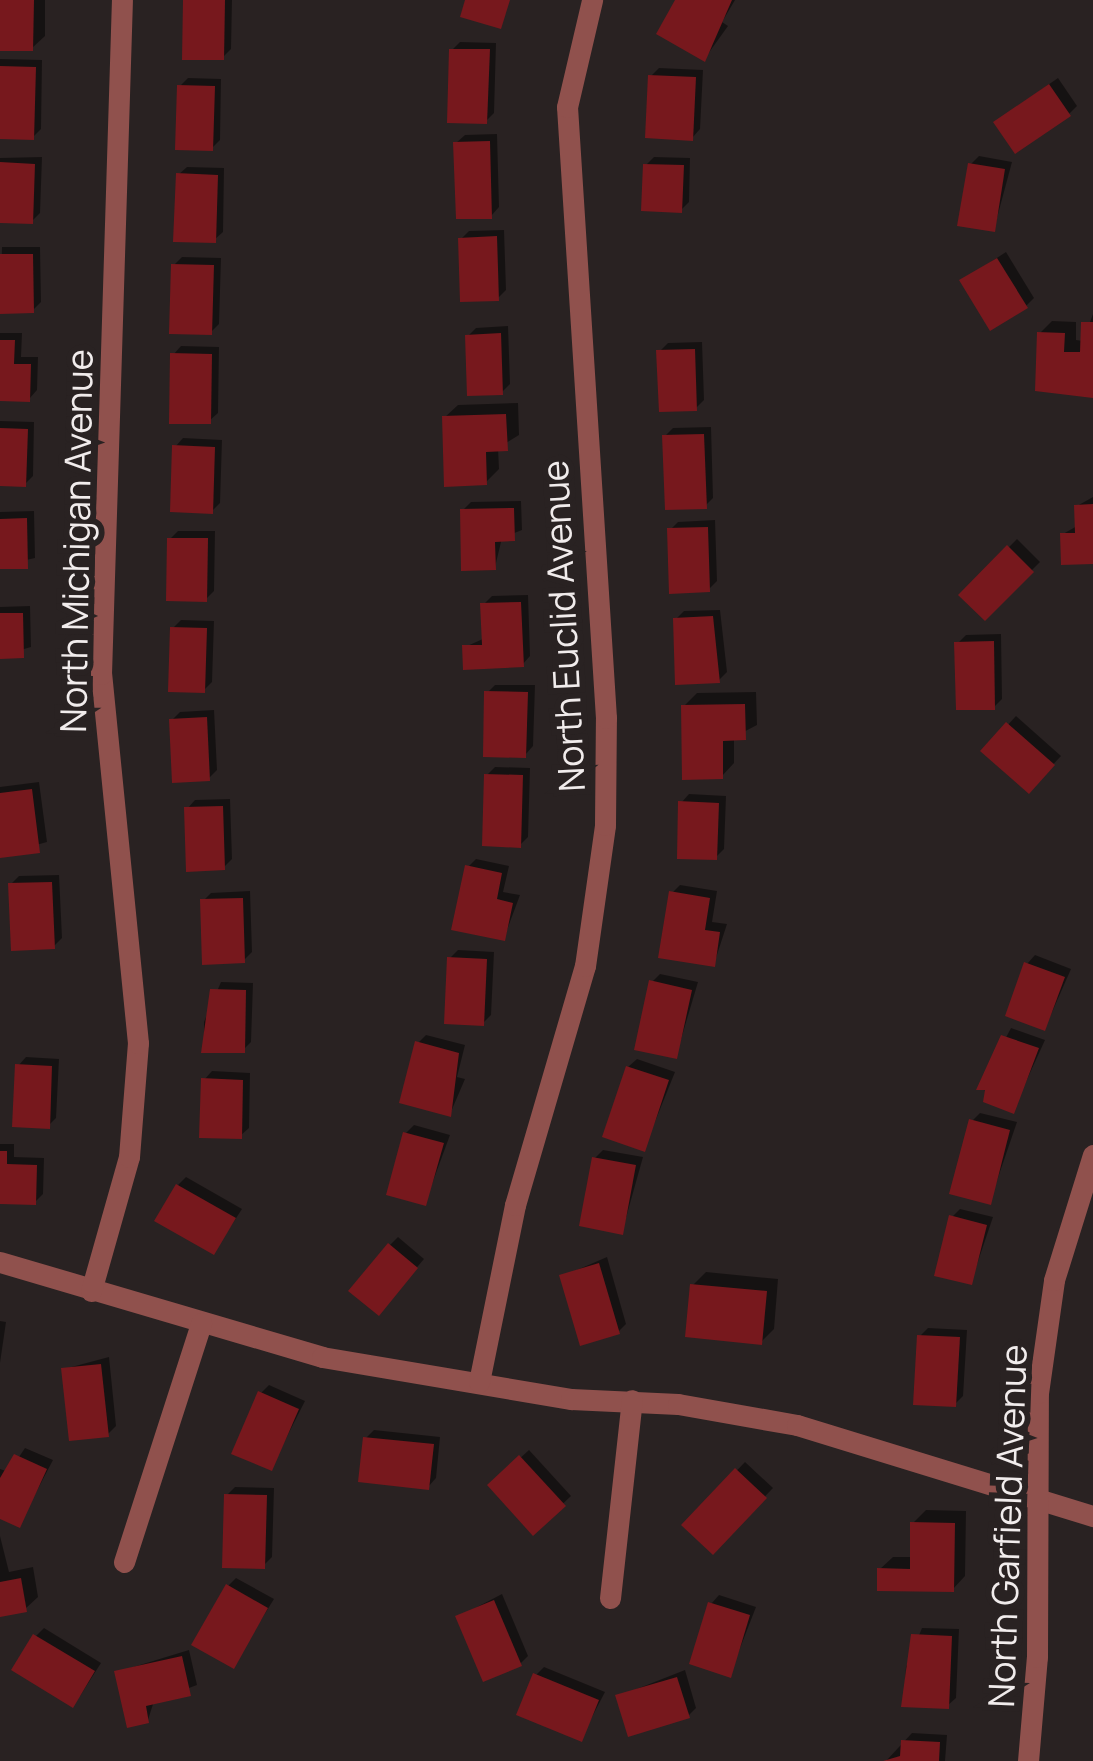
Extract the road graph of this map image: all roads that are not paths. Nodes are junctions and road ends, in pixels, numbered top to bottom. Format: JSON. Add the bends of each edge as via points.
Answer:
{"nodes":[{"id":1,"x":122,"y":0,"type":"edge"},
{"id":2,"x":592,"y":0,"type":"edge"},
{"id":3,"x":1093,"y":1154,"type":"edge"},
{"id":4,"x":0,"y":1262,"type":"edge"},
{"id":5,"x":91,"y":1291,"type":"junction"},
{"id":6,"x":202,"y":1324,"type":"junction"},
{"id":7,"x":479,"y":1382,"type":"junction"},
{"id":8,"x":632,"y":1400,"type":"junction"},
{"id":9,"x":1036,"y":1498,"type":"junction"},
{"id":10,"x":1093,"y":1516,"type":"edge"},
{"id":11,"x":124,"y":1562,"type":"dead end"},
{"id":12,"x":610,"y":1598,"type":"dead end"},
{"id":13,"x":1028,"y":1761,"type":"edge"}],
"edges":[{"from":1,"to":5,"type":"street","name":"North Michigan Avenue","via":[[101,674],[138,1043],[129,1157]]},
{"from":2,"to":7,"type":"street","name":"North Euclid Avenue","via":[[572,73],[568,130],[607,718],[604,825],[585,966],[515,1205]]},
{"from":3,"to":9,"type":"street","name":"North Garfield Avenue","via":[[1044,1335]]},
{"from":4,"to":5,"type":"street"},
{"from":5,"to":6,"type":"street"},
{"from":6,"to":7,"type":"street","via":[[322,1357]]},
{"from":6,"to":11,"type":"street"},
{"from":7,"to":8,"type":"street","via":[[572,1399]]},
{"from":8,"to":9,"type":"street","via":[[797,1425]]},
{"from":8,"to":12,"type":"street"},
{"from":9,"to":10,"type":"street"},
{"from":9,"to":13,"type":"street","name":"North Garfield Avenue"}]}
